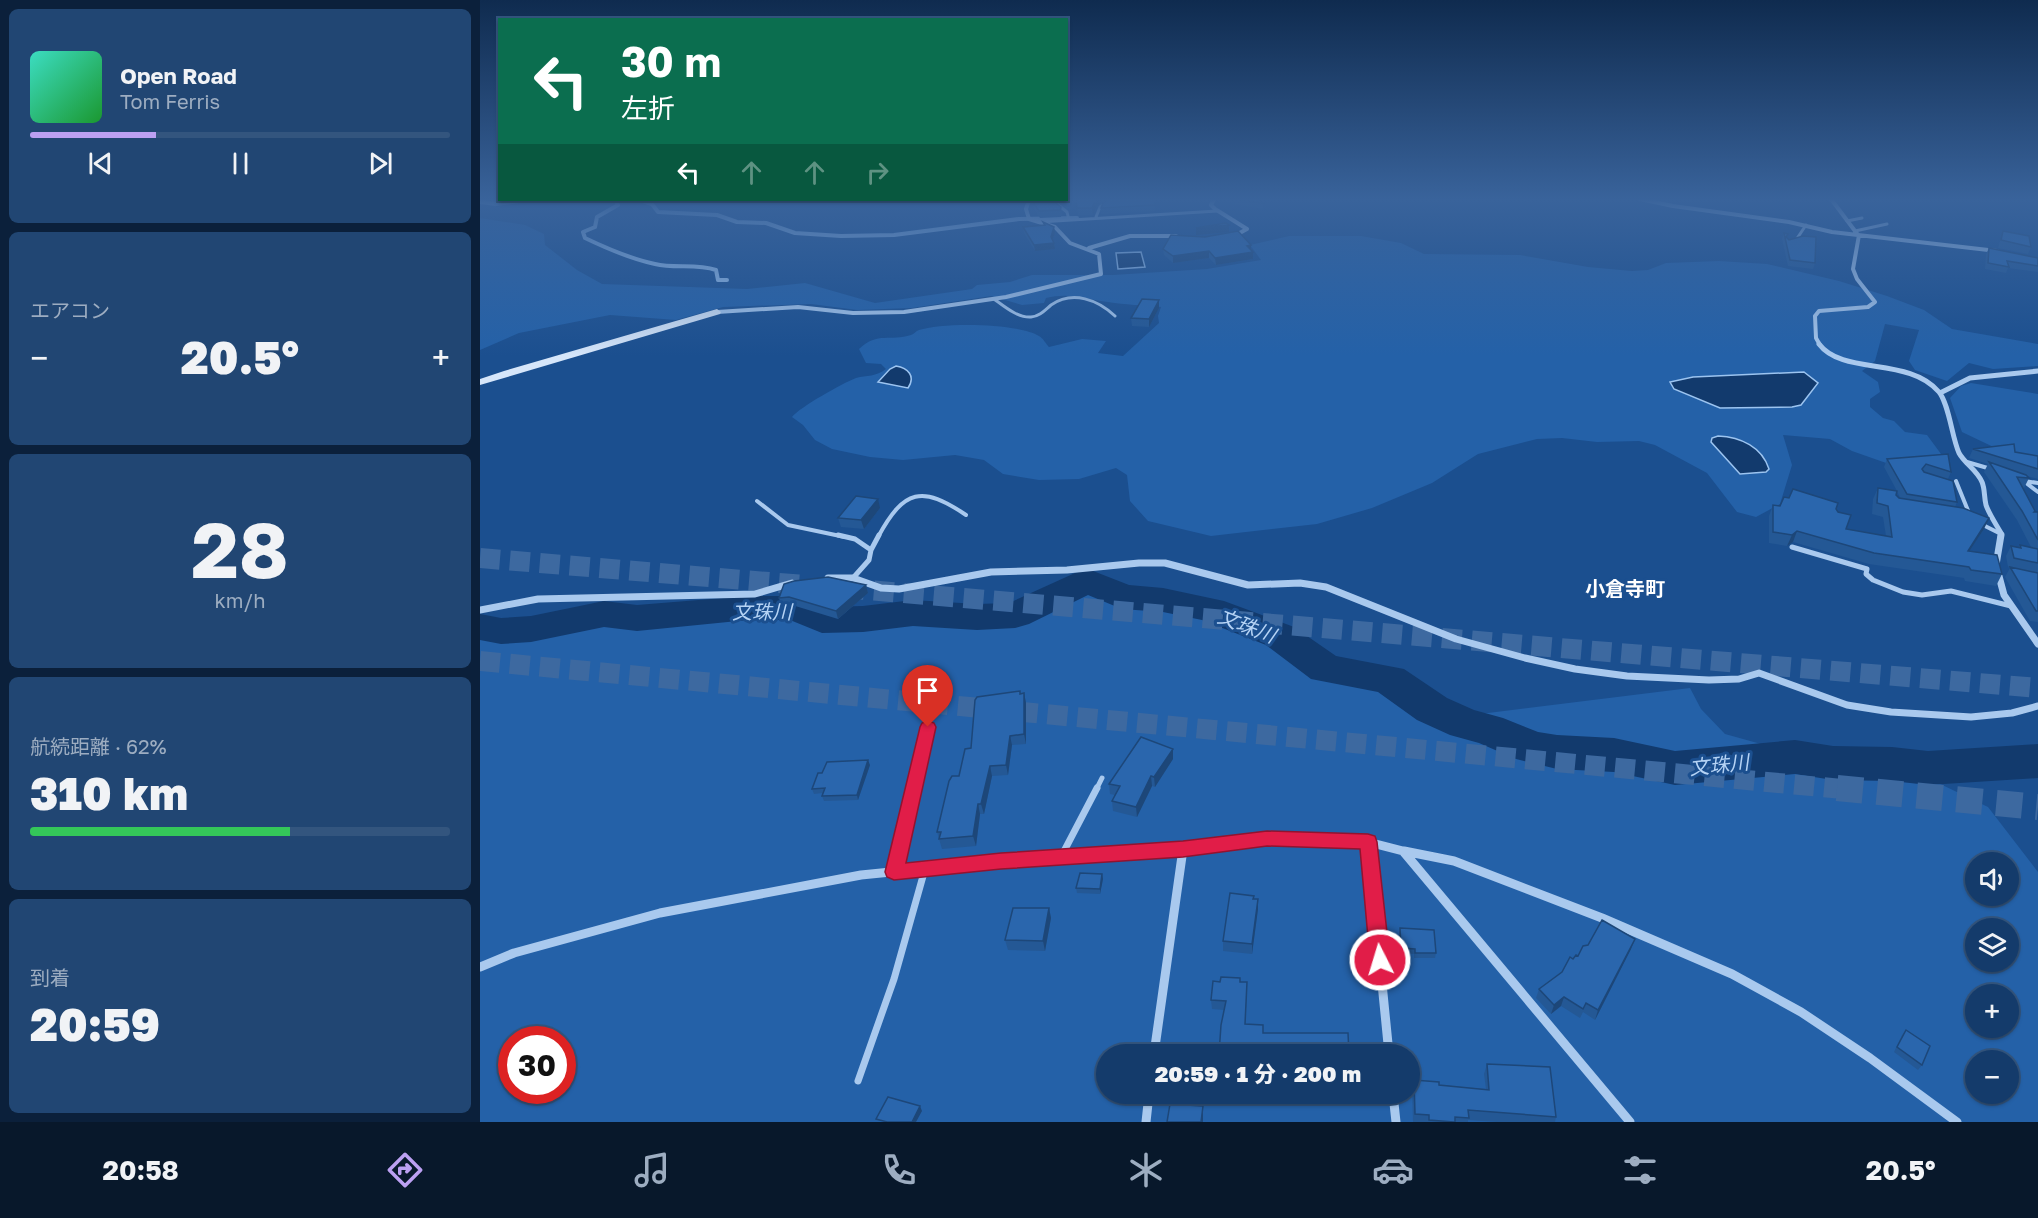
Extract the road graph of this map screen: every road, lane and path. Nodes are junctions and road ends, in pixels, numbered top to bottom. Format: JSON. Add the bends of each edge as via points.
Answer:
{"nodes":[{"id":1,"x":1092,"y":251,"type":"edge"},
{"id":2,"x":1854,"y":251,"type":"edge"},
{"id":3,"x":1994,"y":251,"type":"edge"},
{"id":4,"x":1999,"y":252,"type":"edge"},
{"id":5,"x":993,"y":299,"type":"junction"},
{"id":6,"x":717,"y":312,"type":"joint"},
{"id":7,"x":1115,"y":316,"type":"dead end"},
{"id":8,"x":2038,"y":371,"type":"edge"},
{"id":9,"x":480,"y":382,"type":"edge"},
{"id":10,"x":1940,"y":393,"type":"junction"},
{"id":11,"x":1967,"y":462,"type":"junction"},
{"id":12,"x":1997,"y":470,"type":"edge"},
{"id":13,"x":2012,"y":476,"type":"edge"},
{"id":14,"x":1956,"y":481,"type":"edge"},
{"id":15,"x":2024,"y":481,"type":"junction"},
{"id":16,"x":2038,"y":483,"type":"edge"},
{"id":17,"x":1949,"y":484,"type":"edge"},
{"id":18,"x":1958,"y":487,"type":"junction"},
{"id":19,"x":2038,"y":492,"type":"edge"},
{"id":20,"x":757,"y":501,"type":"dead end"},
{"id":21,"x":1960,"y":515,"type":"edge"},
{"id":22,"x":966,"y":516,"type":"dead end"},
{"id":23,"x":1977,"y":521,"type":"edge"},
{"id":24,"x":2001,"y":534,"type":"junction"},
{"id":25,"x":1792,"y":547,"type":"edge"},
{"id":26,"x":871,"y":549,"type":"junction"},
{"id":27,"x":1997,"y":570,"type":"junction"},
{"id":28,"x":2007,"y":572,"type":"dead end"},
{"id":29,"x":853,"y":578,"type":"junction"},
{"id":30,"x":816,"y":579,"type":"edge"},
{"id":31,"x":805,"y":580,"type":"edge"},
{"id":32,"x":2011,"y":606,"type":"junction"},
{"id":33,"x":480,"y":610,"type":"edge"},
{"id":34,"x":2038,"y":644,"type":"edge"},
{"id":35,"x":2038,"y":706,"type":"edge"},
{"id":36,"x":928,"y":727,"type":"dead end"},
{"id":37,"x":1102,"y":778,"type":"dead end"},
{"id":38,"x":1368,"y":842,"type":"junction"},
{"id":39,"x":1183,"y":849,"type":"junction"},
{"id":40,"x":1403,"y":851,"type":"junction"},
{"id":41,"x":1062,"y":857,"type":"junction"},
{"id":42,"x":925,"y":869,"type":"junction"},
{"id":43,"x":894,"y":872,"type":"junction"},
{"id":44,"x":480,"y":967,"type":"edge"},
{"id":45,"x":1155,"y":1044,"type":"edge"},
{"id":46,"x":1388,"y":1044,"type":"edge"},
{"id":47,"x":858,"y":1081,"type":"dead end"},
{"id":48,"x":1148,"y":1104,"type":"edge"},
{"id":49,"x":1394,"y":1104,"type":"edge"},
{"id":50,"x":1146,"y":1122,"type":"edge"},
{"id":51,"x":1396,"y":1122,"type":"edge"},
{"id":52,"x":1630,"y":1122,"type":"edge"},
{"id":53,"x":1957,"y":1122,"type":"edge"}],
"edges":[{"from":1,"to":5,"type":"street","via":[[1099,254],[1101,274]]},
{"from":2,"to":10,"type":"street","via":[[1851,268],[1875,302],[1868,307],[1819,311],[1815,316],[1820,346],[1837,357],[1860,364],[1914,374]]},
{"from":3,"to":4,"type":"street"},
{"from":5,"to":6,"type":"street","via":[[890,313],[798,308]]},
{"from":5,"to":7,"type":"lane","via":[[1025,317],[1038,316],[1054,304],[1078,297],[1098,303]]},
{"from":6,"to":9,"type":"street"},
{"from":8,"to":10,"type":"street","via":[[1970,378]]},
{"from":10,"to":11,"type":"street","via":[[1960,455]]},
{"from":11,"to":12,"type":"lane"},
{"from":11,"to":24,"type":"street","via":[[1983,484],[1986,505]]},
{"from":13,"to":15,"type":"lane"},
{"from":14,"to":18,"type":"lane"},
{"from":15,"to":16,"type":"lane"},
{"from":15,"to":19,"type":"lane"},
{"from":17,"to":18,"type":"lane"},
{"from":18,"to":21,"type":"lane","via":[[1971,517]]},
{"from":20,"to":26,"type":"lane","via":[[788,525],[855,539]]},
{"from":22,"to":26,"type":"lane","via":[[933,495],[914,497],[892,515]]},
{"from":23,"to":24,"type":"lane"},
{"from":24,"to":27,"type":"street"},
{"from":25,"to":32,"type":"lane","via":[[1867,569],[1866,574],[1873,580],[1903,592],[1922,595],[1951,591]]},
{"from":26,"to":29,"type":"lane","via":[[869,560]]},
{"from":27,"to":28,"type":"lane"},
{"from":27,"to":32,"type":"street"},
{"from":29,"to":30,"type":"street"},
{"from":29,"to":35,"type":"street","via":[[881,588],[899,589],[991,572],[1165,563],[1248,585],[1300,583],[1326,587],[1474,645],[1600,672],[1715,681],[1743,680],[1759,672],[1847,705],[1891,712],[1971,717]]},
{"from":31,"to":33,"type":"street","via":[[755,594],[538,598]]},
{"from":32,"to":34,"type":"street"},
{"from":36,"to":43,"type":"lane"},
{"from":37,"to":41,"type":"lane"},
{"from":38,"to":39,"type":"street","via":[[1267,838]]},
{"from":38,"to":40,"type":"street"},
{"from":38,"to":46,"type":"street"},
{"from":39,"to":41,"type":"street"},
{"from":39,"to":45,"type":"street"},
{"from":40,"to":52,"type":"street"},
{"from":40,"to":53,"type":"street","via":[[1454,861],[1732,974],[1801,1012]]},
{"from":41,"to":42,"type":"street"},
{"from":42,"to":43,"type":"street"},
{"from":42,"to":47,"type":"lane","via":[[894,979]]},
{"from":43,"to":44,"type":"street","via":[[660,913],[514,953]]},
{"from":48,"to":50,"type":"street"},
{"from":49,"to":51,"type":"street"}]}
